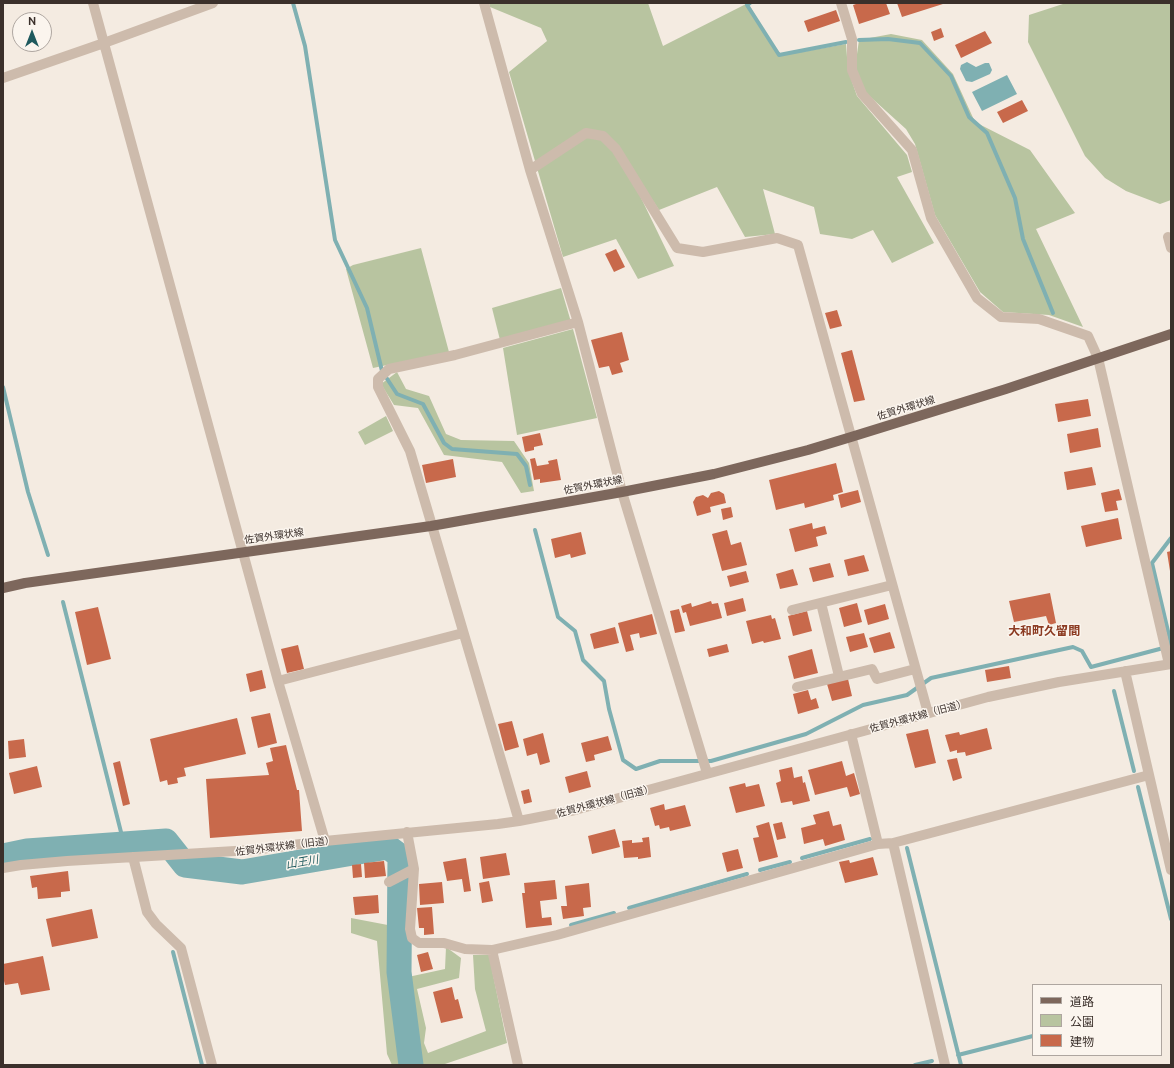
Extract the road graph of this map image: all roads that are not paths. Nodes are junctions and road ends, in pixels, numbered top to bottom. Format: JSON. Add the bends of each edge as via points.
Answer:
{"nodes":[{"id":1,"x":93,"y":3,"type":"edge"},
{"id":2,"x":213,"y":3,"type":"edge"},
{"id":3,"x":484,"y":3,"type":"edge"},
{"id":4,"x":841,"y":3,"type":"edge"},
{"id":5,"x":104,"y":43,"type":"junction"},
{"id":6,"x":3,"y":78,"type":"edge"},
{"id":7,"x":530,"y":170,"type":"junction"},
{"id":8,"x":1168,"y":237,"type":"dead end"},
{"id":9,"x":1171,"y":248,"type":"edge"},
{"id":10,"x":578,"y":322,"type":"junction"},
{"id":11,"x":1171,"y":334,"type":"edge"},
{"id":12,"x":1098,"y":358,"type":"junction"},
{"id":13,"x":850,"y":437,"type":"junction"},
{"id":14,"x":622,"y":492,"type":"junction"},
{"id":15,"x":431,"y":526,"type":"junction"},
{"id":16,"x":243,"y":552,"type":"junction"},
{"id":17,"x":892,"y":585,"type":"junction"},
{"id":18,"x":3,"y":588,"type":"edge"},
{"id":19,"x":821,"y":603,"type":"junction"},
{"id":20,"x":792,"y":610,"type":"dead end"},
{"id":21,"x":463,"y":633,"type":"junction"},
{"id":22,"x":1170,"y":664,"type":"edge"},
{"id":23,"x":1125,"y":671,"type":"junction"},
{"id":24,"x":916,"y":673,"type":"junction"},
{"id":25,"x":840,"y":676,"type":"junction"},
{"id":26,"x":278,"y":681,"type":"junction"},
{"id":27,"x":797,"y":686,"type":"dead end"},
{"id":28,"x":928,"y":713,"type":"junction"},
{"id":29,"x":850,"y":734,"type":"junction"},
{"id":30,"x":707,"y":773,"type":"junction"},
{"id":31,"x":1149,"y":775,"type":"junction"},
{"id":32,"x":519,"y":821,"type":"junction"},
{"id":33,"x":407,"y":832,"type":"junction"},
{"id":34,"x":325,"y":841,"type":"junction"},
{"id":35,"x":893,"y":842,"type":"junction"},
{"id":36,"x":878,"y":844,"type":"junction"},
{"id":37,"x":133,"y":858,"type":"junction"},
{"id":38,"x":3,"y":868,"type":"edge"},
{"id":39,"x":414,"y":868,"type":"junction"},
{"id":40,"x":1171,"y":870,"type":"edge"},
{"id":41,"x":389,"y":882,"type":"dead end"},
{"id":42,"x":492,"y":950,"type":"junction"},
{"id":43,"x":212,"y":1065,"type":"edge"},
{"id":44,"x":518,"y":1065,"type":"edge"},
{"id":45,"x":946,"y":1065,"type":"edge"}],
"edges":[{"from":1,"to":5,"type":"street"},
{"from":2,"to":5,"type":"street"},
{"from":3,"to":7,"type":"street"},
{"from":4,"to":12,"type":"street","via":[[852,39],[852,70],[862,94],[912,150],[931,218],[977,298],[1001,317],[1039,320],[1088,336]]},
{"from":5,"to":6,"type":"street"},
{"from":5,"to":16,"type":"street"},
{"from":7,"to":10,"type":"street"},
{"from":7,"to":13,"type":"street","via":[[586,134],[603,136],[616,149],[677,248],[703,252],[777,238],[798,245]]},
{"from":8,"to":9,"type":"street"},
{"from":10,"to":14,"type":"street"},
{"from":10,"to":15,"type":"street","via":[[455,355],[389,369],[378,379],[378,387],[410,451]]},
{"from":11,"to":12,"type":"main road","name":"佐賀外環状線"},
{"from":12,"to":13,"type":"main road","name":"佐賀外環状線","via":[[1006,390]]},
{"from":12,"to":22,"type":"street"},
{"from":13,"to":14,"type":"main road","name":"佐賀外環状線","via":[[714,474]]},
{"from":13,"to":17,"type":"street"},
{"from":14,"to":15,"type":"main road","name":"佐賀外環状線"},
{"from":14,"to":30,"type":"street"},
{"from":15,"to":16,"type":"main road","name":"佐賀外環状線"},
{"from":15,"to":21,"type":"street"},
{"from":16,"to":18,"type":"main road","name":"佐賀外環状線"},
{"from":16,"to":26,"type":"street"},
{"from":17,"to":19,"type":"street"},
{"from":17,"to":24,"type":"street"},
{"from":19,"to":20,"type":"street"},
{"from":19,"to":25,"type":"street"},
{"from":21,"to":26,"type":"street"},
{"from":21,"to":32,"type":"street"},
{"from":22,"to":23,"type":"street","name":"佐賀外環状線（旧道）"},
{"from":23,"to":28,"type":"street","name":"佐賀外環状線（旧道）","via":[[988,697]]},
{"from":23,"to":31,"type":"street"},
{"from":24,"to":25,"type":"street","via":[[877,678],[872,669]]},
{"from":24,"to":28,"type":"street"},
{"from":25,"to":27,"type":"street"},
{"from":26,"to":34,"type":"street"},
{"from":28,"to":29,"type":"street","name":"佐賀外環状線（旧道）"},
{"from":29,"to":30,"type":"street","name":"佐賀外環状線（旧道）"},
{"from":29,"to":36,"type":"street"},
{"from":30,"to":32,"type":"street","name":"佐賀外環状線（旧道）","via":[[575,810]]},
{"from":31,"to":35,"type":"street"},
{"from":31,"to":40,"type":"street"},
{"from":32,"to":33,"type":"street","name":"佐賀外環状線（旧道）"},
{"from":33,"to":34,"type":"street","name":"佐賀外環状線（旧道）"},
{"from":33,"to":39,"type":"street"},
{"from":34,"to":37,"type":"street","name":"佐賀外環状線（旧道）","via":[[252,850]]},
{"from":35,"to":36,"type":"street"},
{"from":35,"to":45,"type":"street"},
{"from":36,"to":42,"type":"street","via":[[557,935]]},
{"from":37,"to":38,"type":"street","name":"佐賀外環状線（旧道）","via":[[67,861]]},
{"from":37,"to":43,"type":"street","via":[[147,912],[181,948]]},
{"from":39,"to":41,"type":"street"},
{"from":39,"to":42,"type":"street","via":[[410,929],[412,938],[419,942],[444,943],[465,949]]},
{"from":42,"to":44,"type":"street"}]}
